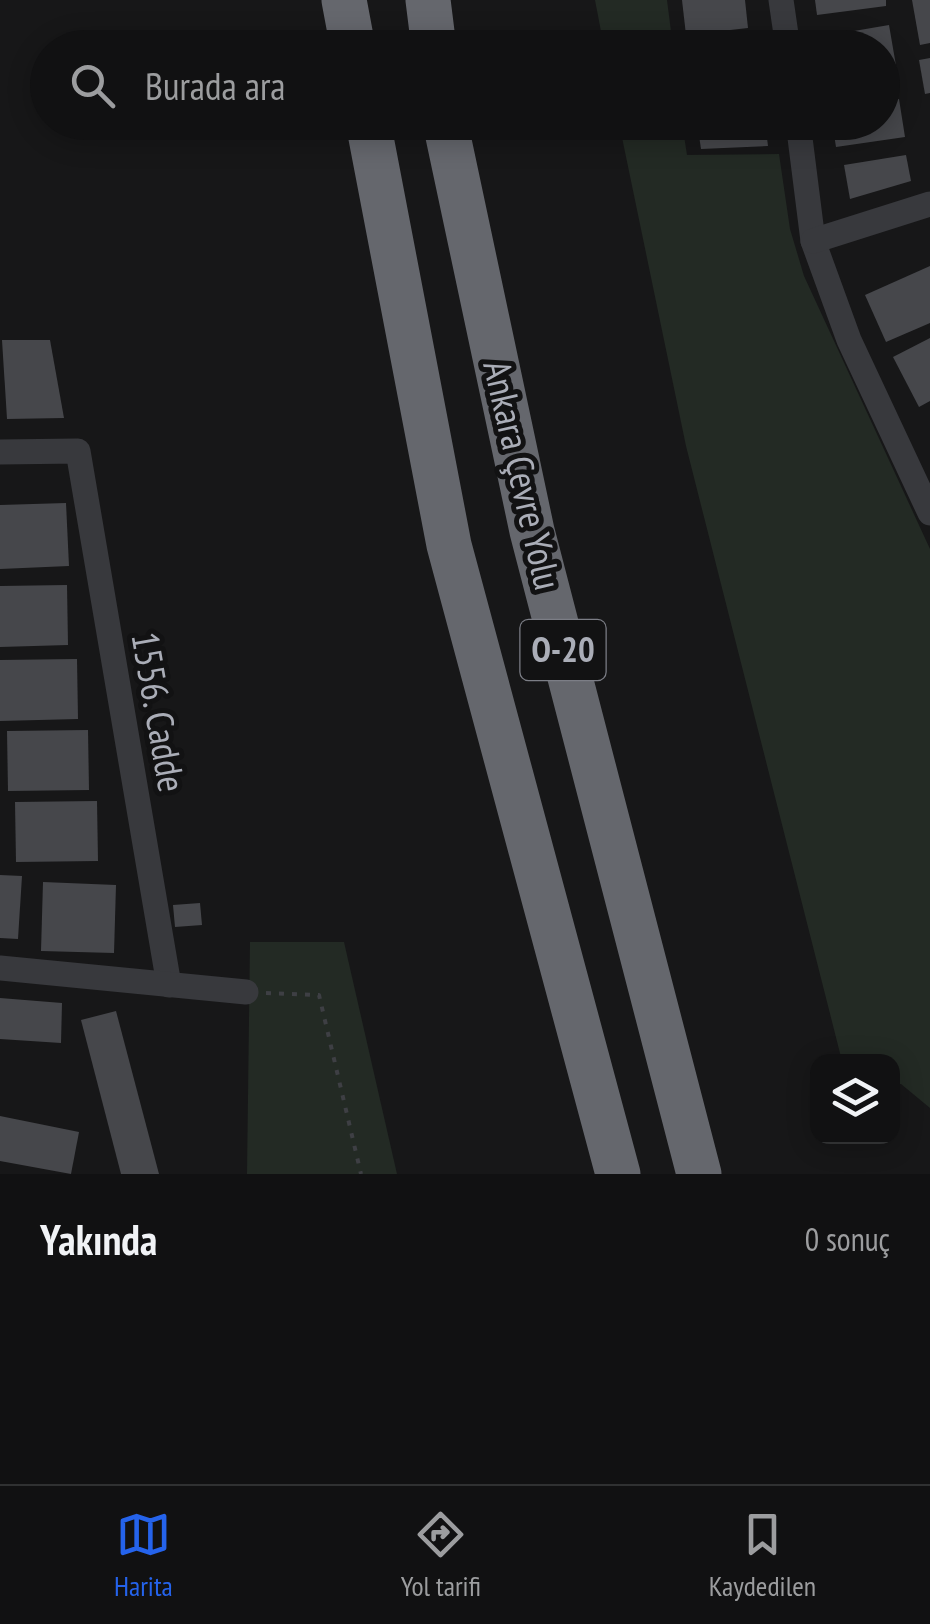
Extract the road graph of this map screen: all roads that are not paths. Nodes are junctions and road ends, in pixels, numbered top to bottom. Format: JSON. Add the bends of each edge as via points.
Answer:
{"nodes":[{"id":1,"x":344,"y":0,"type":"edge"},
{"id":2,"x":428,"y":0,"type":"edge"},
{"id":3,"x":781,"y":0,"type":"edge"},
{"id":4,"x":350,"y":30,"type":"edge"},
{"id":5,"x":432,"y":30,"type":"edge"},
{"id":6,"x":785,"y":30,"type":"edge"},
{"id":7,"x":371,"y":140,"type":"edge"},
{"id":8,"x":449,"y":140,"type":"edge"},
{"id":9,"x":800,"y":140,"type":"edge"},
{"id":10,"x":930,"y":204,"type":"edge"},
{"id":11,"x":814,"y":241,"type":"junction"},
{"id":12,"x":0,"y":452,"type":"edge"},
{"id":13,"x":930,"y":513,"type":"edge"},
{"id":14,"x":0,"y":968,"type":"edge"},
{"id":15,"x":169,"y":985,"type":"junction"},
{"id":16,"x":246,"y":992,"type":"road end"},
{"id":17,"x":618,"y":1174,"type":"edge"},
{"id":18,"x":699,"y":1174,"type":"edge"}],
"edges":[{"from":1,"to":4,"type":"highway"},
{"from":2,"to":5,"type":"highway"},
{"from":3,"to":6,"type":"street"},
{"from":7,"to":17,"type":"highway","number":"O-20","via":[[449,545]]},
{"from":8,"to":18,"type":"highway","name":"Ankara Çevre Yolu","number":"O-20","via":[[532,531]]},
{"from":9,"to":11,"type":"street"},
{"from":10,"to":11,"type":"street"},
{"from":11,"to":13,"type":"street","via":[[850,340]]},
{"from":12,"to":15,"type":"street","name":"1556. Cadde","via":[[78,451]]},
{"from":14,"to":15,"type":"street"},
{"from":15,"to":16,"type":"street"}]}
